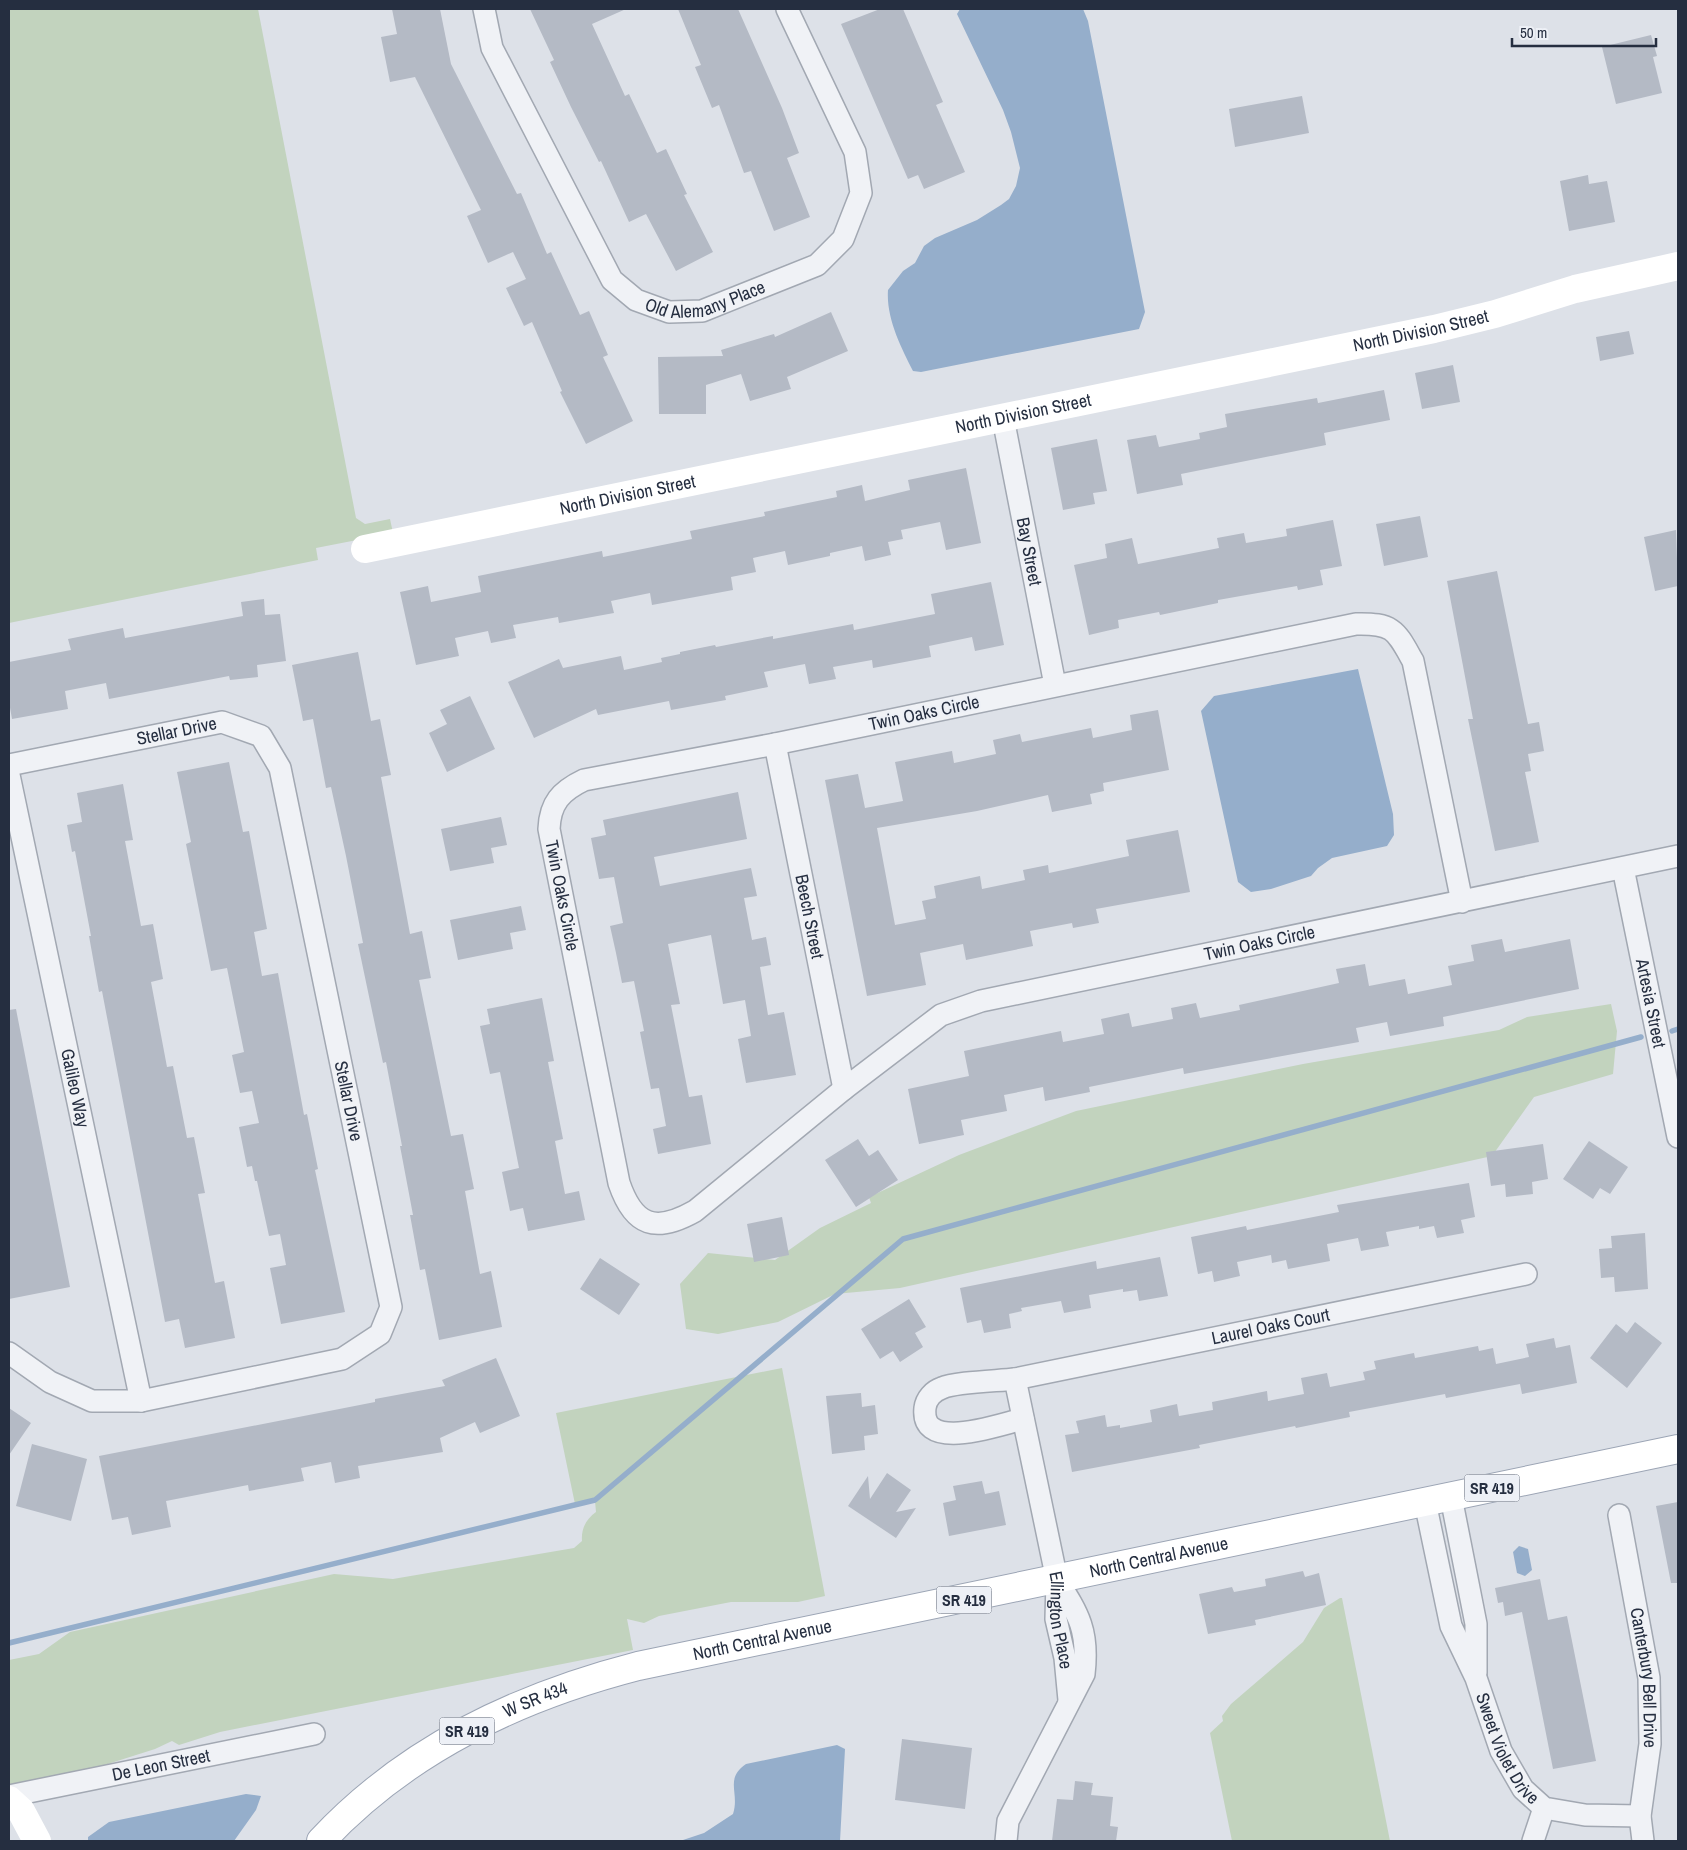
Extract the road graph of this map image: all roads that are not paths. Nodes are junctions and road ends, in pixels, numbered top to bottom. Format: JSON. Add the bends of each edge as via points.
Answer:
{"nodes":[{"id":1,"x":484,"y":9,"type":"edge"},
{"id":2,"x":787,"y":9,"type":"edge"},
{"id":3,"x":1678,"y":266,"type":"edge"},
{"id":4,"x":1003,"y":418,"type":"junction"},
{"id":5,"x":365,"y":549,"type":"dead end"},
{"id":6,"x":1056,"y":685,"type":"junction"},
{"id":7,"x":775,"y":744,"type":"junction"},
{"id":8,"x":9,"y":765,"type":"edge"},
{"id":9,"x":9,"y":775,"type":"edge"},
{"id":10,"x":1678,"y":856,"type":"edge"},
{"id":11,"x":1623,"y":868,"type":"junction"},
{"id":12,"x":1462,"y":902,"type":"junction"},
{"id":13,"x":844,"y":1089,"type":"junction"},
{"id":14,"x":1678,"y":1136,"type":"edge"},
{"id":15,"x":1526,"y":1274,"type":"dead end"},
{"id":16,"x":9,"y":1353,"type":"edge"},
{"id":17,"x":1015,"y":1379,"type":"junction"},
{"id":18,"x":141,"y":1401,"type":"junction"},
{"id":19,"x":1023,"y":1419,"type":"junction"},
{"id":20,"x":1678,"y":1449,"type":"edge"},
{"id":21,"x":1451,"y":1497,"type":"junction"},
{"id":22,"x":1425,"y":1502,"type":"junction"},
{"id":23,"x":1619,"y":1515,"type":"dead end"},
{"id":24,"x":1057,"y":1580,"type":"junction"},
{"id":25,"x":638,"y":1666,"type":"joint"},
{"id":26,"x":1476,"y":1678,"type":"junction"},
{"id":27,"x":314,"y":1734,"type":"dead end"},
{"id":28,"x":9,"y":1796,"type":"edge"},
{"id":29,"x":9,"y":1800,"type":"edge"},
{"id":30,"x":1544,"y":1808,"type":"junction"},
{"id":31,"x":1640,"y":1816,"type":"junction"},
{"id":32,"x":37,"y":1841,"type":"edge"},
{"id":33,"x":321,"y":1841,"type":"edge"},
{"id":34,"x":1006,"y":1841,"type":"edge"},
{"id":35,"x":1533,"y":1841,"type":"edge"},
{"id":36,"x":1642,"y":1841,"type":"edge"}],
"edges":[{"from":1,"to":2,"type":"street","name":"Old Alemany Place","via":[[492,48],[612,280],[636,300],[669,312],[702,310],[817,265],[843,239],[861,194],[855,152]]},
{"from":3,"to":4,"type":"main road","name":"North Division Street","via":[[1576,289],[1434,329]]},
{"from":4,"to":5,"type":"main road","name":"North Division Street"},
{"from":4,"to":6,"type":"street","name":"Bay Street"},
{"from":6,"to":7,"type":"street","name":"Twin Oaks Circle"},
{"from":6,"to":12,"type":"street","name":"Twin Oaks Circle","via":[[1356,624],[1379,624],[1398,634],[1413,661]]},
{"from":7,"to":13,"type":"street","name":"Beech Street"},
{"from":7,"to":13,"type":"street","name":"Twin Oaks Circle","via":[[584,780],[569,787],[556,799],[550,814],[550,829],[619,1183],[626,1203],[647,1223],[664,1224],[680,1219],[695,1211]]},
{"from":8,"to":18,"type":"street","name":"Stellar Drive","via":[[222,722],[261,736],[280,768],[392,1307],[380,1334],[342,1359]]},
{"from":9,"to":18,"type":"street","name":"Galileo Way"},
{"from":10,"to":11,"type":"street","name":"Twin Oaks Circle"},
{"from":11,"to":12,"type":"street","name":"Twin Oaks Circle"},
{"from":11,"to":14,"type":"street","name":"Artesia Street"},
{"from":12,"to":13,"type":"street","name":"Twin Oaks Circle","via":[[966,1005],[940,1015]]},
{"from":15,"to":17,"type":"street","name":"Laurel Oaks Court"},
{"from":16,"to":18,"type":"street","name":"Stellar Drive","via":[[50,1382],[92,1401]]},
{"from":17,"to":19,"type":"street"},
{"from":17,"to":19,"type":"street","name":"Laurel Oaks Court","via":[[942,1388],[929,1396],[925,1408],[928,1422],[937,1432],[954,1435]]},
{"from":19,"to":24,"type":"street"},
{"from":20,"to":21,"type":"main road","name":"North Central Avenue","number":"SR 419"},
{"from":21,"to":22,"type":"main road","name":"North Central Avenue","number":"SR 419"},
{"from":21,"to":26,"type":"street","name":"Sweet Violet Drive","via":[[1476,1624]]},
{"from":22,"to":24,"type":"main road","name":"North Central Avenue","number":"SR 419"},
{"from":22,"to":26,"type":"street","name":"Sweet Violet Drive","via":[[1451,1626]]},
{"from":23,"to":31,"type":"street","name":"Canterbury Bell Drive","via":[[1649,1678],[1650,1744]]},
{"from":24,"to":25,"type":"main road","name":"North Central Avenue","number":"SR 419"},
{"from":24,"to":34,"type":"street","name":"Ellington Place","via":[[1056,1619],[1065,1658],[1069,1700],[1008,1821]]},
{"from":25,"to":33,"type":"main road","name":"W SR 434","number":"SR 419","via":[[549,1692],[449,1740],[372,1792]]},
{"from":26,"to":30,"type":"street","name":"Sweet Violet Drive","via":[[1501,1751],[1524,1789]]},
{"from":27,"to":28,"type":"street","name":"De Leon Street"},
{"from":29,"to":32,"type":"main road","via":[[21,1811]]},
{"from":30,"to":31,"type":"street","name":"Sweet Violet Drive","via":[[1585,1815]]},
{"from":30,"to":35,"type":"street"},
{"from":31,"to":36,"type":"street","name":"Canterbury Bell Drive"}]}
